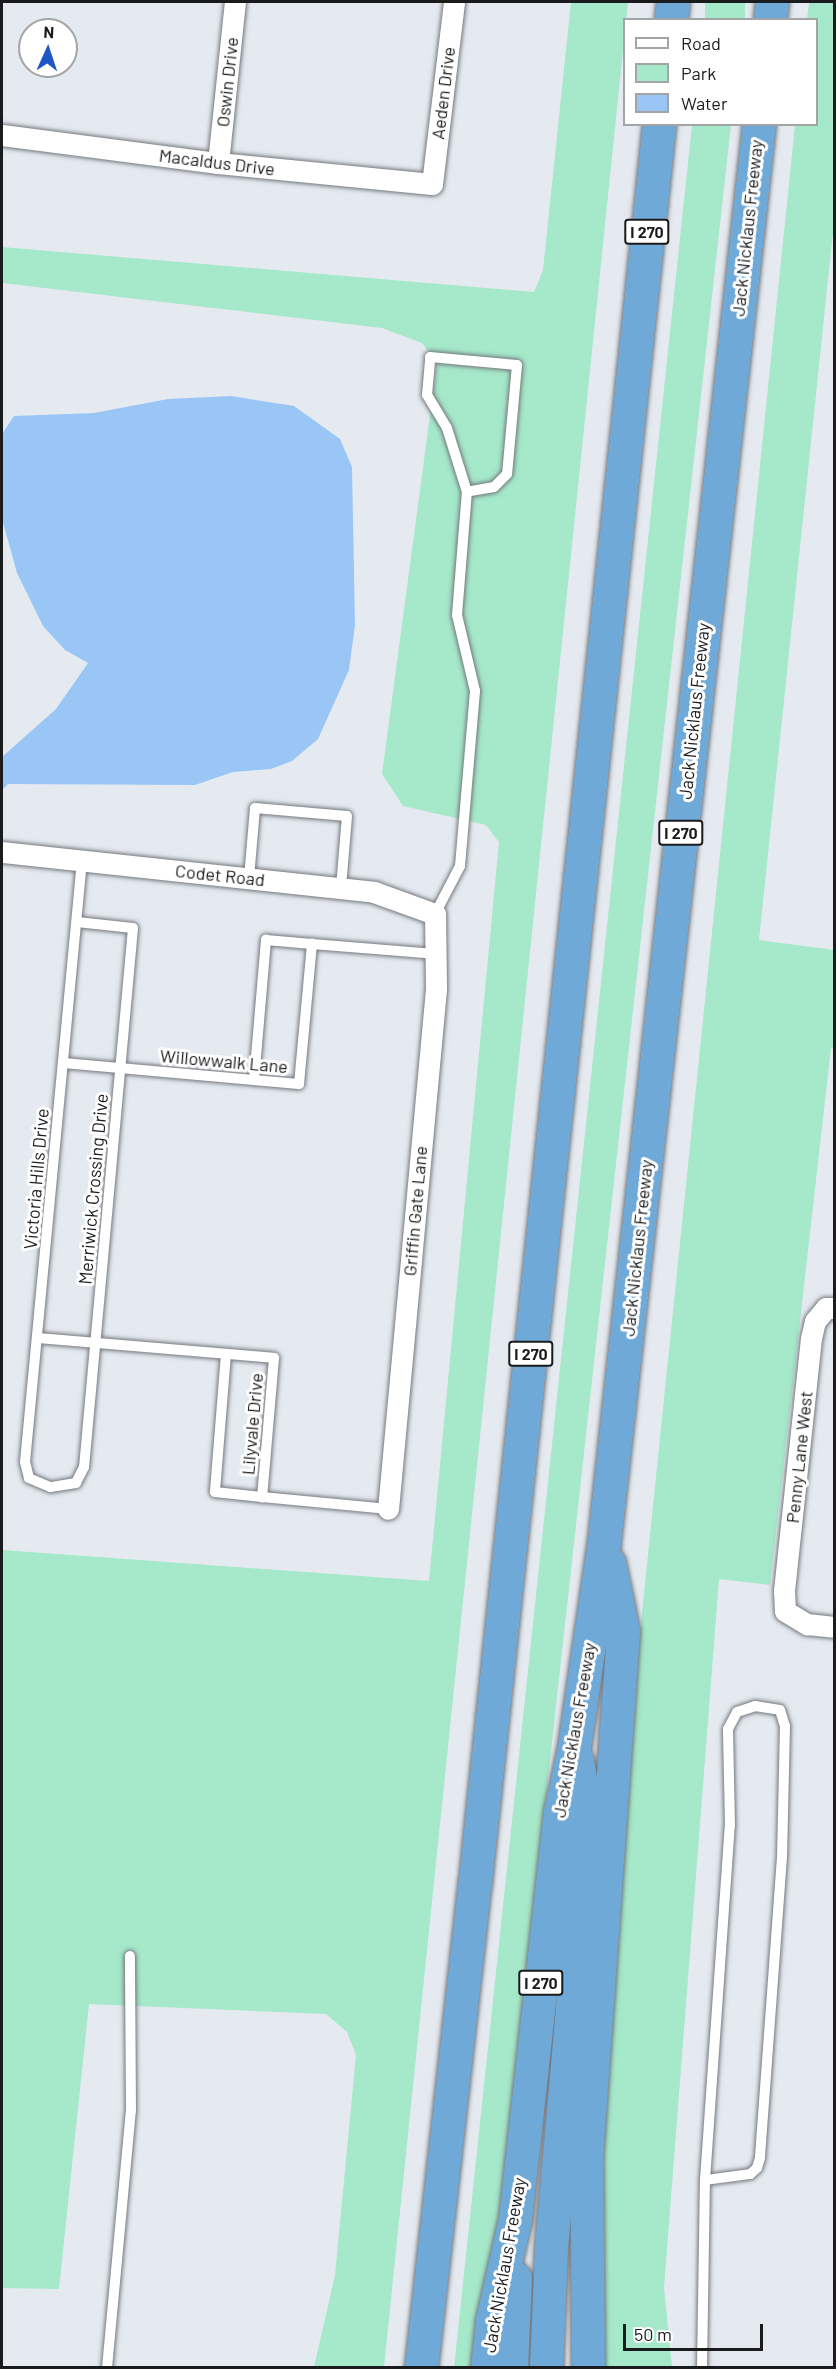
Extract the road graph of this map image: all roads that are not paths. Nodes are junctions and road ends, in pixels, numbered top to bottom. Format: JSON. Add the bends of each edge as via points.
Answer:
{"nodes":[{"id":1,"x":235,"y":2,"type":"edge"},
{"id":2,"x":454,"y":2,"type":"edge"},
{"id":3,"x":673,"y":2,"type":"edge"},
{"id":4,"x":772,"y":2,"type":"edge"},
{"id":5,"x":670,"y":18,"type":"edge"},
{"id":6,"x":770,"y":18,"type":"edge"},
{"id":7,"x":659,"y":126,"type":"edge"},
{"id":8,"x":759,"y":126,"type":"edge"},
{"id":9,"x":2,"y":135,"type":"edge"},
{"id":10,"x":218,"y":163,"type":"junction"},
{"id":11,"x":432,"y":184,"type":"joint"},
{"id":12,"x":467,"y":492,"type":"junction"},
{"id":13,"x":2,"y":852,"type":"edge"},
{"id":14,"x":82,"y":860,"type":"junction"},
{"id":15,"x":249,"y":878,"type":"junction"},
{"id":16,"x":341,"y":888,"type":"junction"},
{"id":17,"x":435,"y":914,"type":"junction"},
{"id":18,"x":76,"y":922,"type":"junction"},
{"id":19,"x":312,"y":944,"type":"junction"},
{"id":20,"x":435,"y":954,"type":"junction"},
{"id":21,"x":63,"y":1063,"type":"junction"},
{"id":22,"x":121,"y":1069,"type":"junction"},
{"id":23,"x":254,"y":1080,"type":"junction"},
{"id":24,"x":830,"y":1308,"type":"edge"},
{"id":25,"x":37,"y":1338,"type":"junction"},
{"id":26,"x":95,"y":1342,"type":"junction"},
{"id":27,"x":226,"y":1354,"type":"junction"},
{"id":28,"x":50,"y":1487,"type":"joint"},
{"id":29,"x":262,"y":1497,"type":"junction"},
{"id":30,"x":388,"y":1509,"type":"joint"},
{"id":31,"x":604,"y":1541,"type":"junction"},
{"id":32,"x":834,"y":1627,"type":"edge"},
{"id":33,"x":574,"y":1747,"type":"junction"},
{"id":34,"x":130,"y":1956,"type":"dead end"},
{"id":35,"x":705,"y":2180,"type":"junction"},
{"id":36,"x":515,"y":2219,"type":"junction"},
{"id":37,"x":107,"y":2367,"type":"edge"},
{"id":38,"x":420,"y":2367,"type":"edge"},
{"id":39,"x":487,"y":2367,"type":"edge"},
{"id":40,"x":511,"y":2367,"type":"edge"},
{"id":41,"x":546,"y":2367,"type":"edge"},
{"id":42,"x":588,"y":2367,"type":"edge"},
{"id":43,"x":702,"y":2367,"type":"edge"}],
"edges":[{"from":1,"to":10,"type":"street","name":"Oswin Drive"},
{"from":2,"to":11,"type":"street","name":"Aeden Drive"},
{"from":3,"to":5,"type":"highway"},
{"from":4,"to":6,"type":"highway"},
{"from":7,"to":38,"type":"highway","number":"I 270","via":[[475,1881]]},
{"from":8,"to":31,"type":"highway","name":"Jack Nicklaus Freeway","number":"I 270"},
{"from":9,"to":10,"type":"street","name":"Macaldus Drive"},
{"from":10,"to":11,"type":"street","name":"Macaldus Drive"},
{"from":12,"to":12,"type":"lane","via":[[447,428],[427,394],[430,357],[517,365],[507,474],[495,487]]},
{"from":12,"to":17,"type":"lane","via":[[457,615],[475,691],[460,866]]},
{"from":13,"to":14,"type":"street","name":"Codet Road"},
{"from":14,"to":15,"type":"street","name":"Codet Road"},
{"from":14,"to":18,"type":"lane","name":"Victoria Hills Drive"},
{"from":15,"to":16,"type":"street","name":"Codet Road"},
{"from":15,"to":16,"type":"lane","via":[[255,808],[347,816]]},
{"from":16,"to":17,"type":"street","name":"Codet Road","via":[[374,892]]},
{"from":17,"to":20,"type":"street","name":"Griffin Gate Lane"},
{"from":18,"to":21,"type":"lane","name":"Victoria Hills Drive"},
{"from":18,"to":22,"type":"lane","name":"Merriwick Crossing Drive","via":[[134,928]]},
{"from":19,"to":20,"type":"lane"},
{"from":19,"to":23,"type":"lane","name":"Willowwalk Lane","via":[[299,1084]]},
{"from":19,"to":23,"type":"lane","via":[[266,940]]},
{"from":20,"to":30,"type":"street","name":"Griffin Gate Lane","via":[[436,989]]},
{"from":21,"to":22,"type":"lane","name":"Willowwalk Lane"},
{"from":21,"to":25,"type":"lane","name":"Victoria Hills Drive"},
{"from":22,"to":23,"type":"lane","name":"Willowwalk Lane"},
{"from":22,"to":26,"type":"lane","name":"Merriwick Crossing Drive"},
{"from":24,"to":32,"type":"street","name":"Penny Lane West","via":[[815,1321],[812,1338],[785,1611],[807,1623]]},
{"from":25,"to":26,"type":"lane","name":"Lilyvale Drive"},
{"from":25,"to":28,"type":"lane","name":"Victoria Hills Drive","via":[[25,1462],[29,1478]]},
{"from":26,"to":27,"type":"lane","name":"Lilyvale Drive"},
{"from":26,"to":28,"type":"lane","name":"Merriwick Crossing Drive","via":[[84,1467],[76,1483]]},
{"from":27,"to":29,"type":"lane","via":[[215,1492]]},
{"from":27,"to":29,"type":"lane","name":"Lilyvale Drive","via":[[274,1358]]},
{"from":29,"to":30,"type":"lane","name":"Lilyvale Drive"},
{"from":31,"to":33,"type":"highway","name":"Jack Nicklaus Freeway","number":"I 270"},
{"from":31,"to":42,"type":"highway","via":[[623,1631],[586,2158]]},
{"from":33,"to":36,"type":"highway","name":"Jack Nicklaus Freeway","number":"I 270","via":[[560,1812]]},
{"from":33,"to":41,"type":"highway","via":[[588,1823],[552,2248]]},
{"from":34,"to":37,"type":"lane","via":[[131,2111]]},
{"from":35,"to":35,"type":"lane","via":[[730,1826],[728,1730],[737,1712],[755,1706],[780,1710],[785,1726],[782,1857],[760,2157],[758,2168],[750,2174]]},
{"from":35,"to":43,"type":"lane"},
{"from":36,"to":39,"type":"highway","name":"Jack Nicklaus Freeway","number":"I 270","via":[[492,2321]]},
{"from":36,"to":40,"type":"highway"}]}
